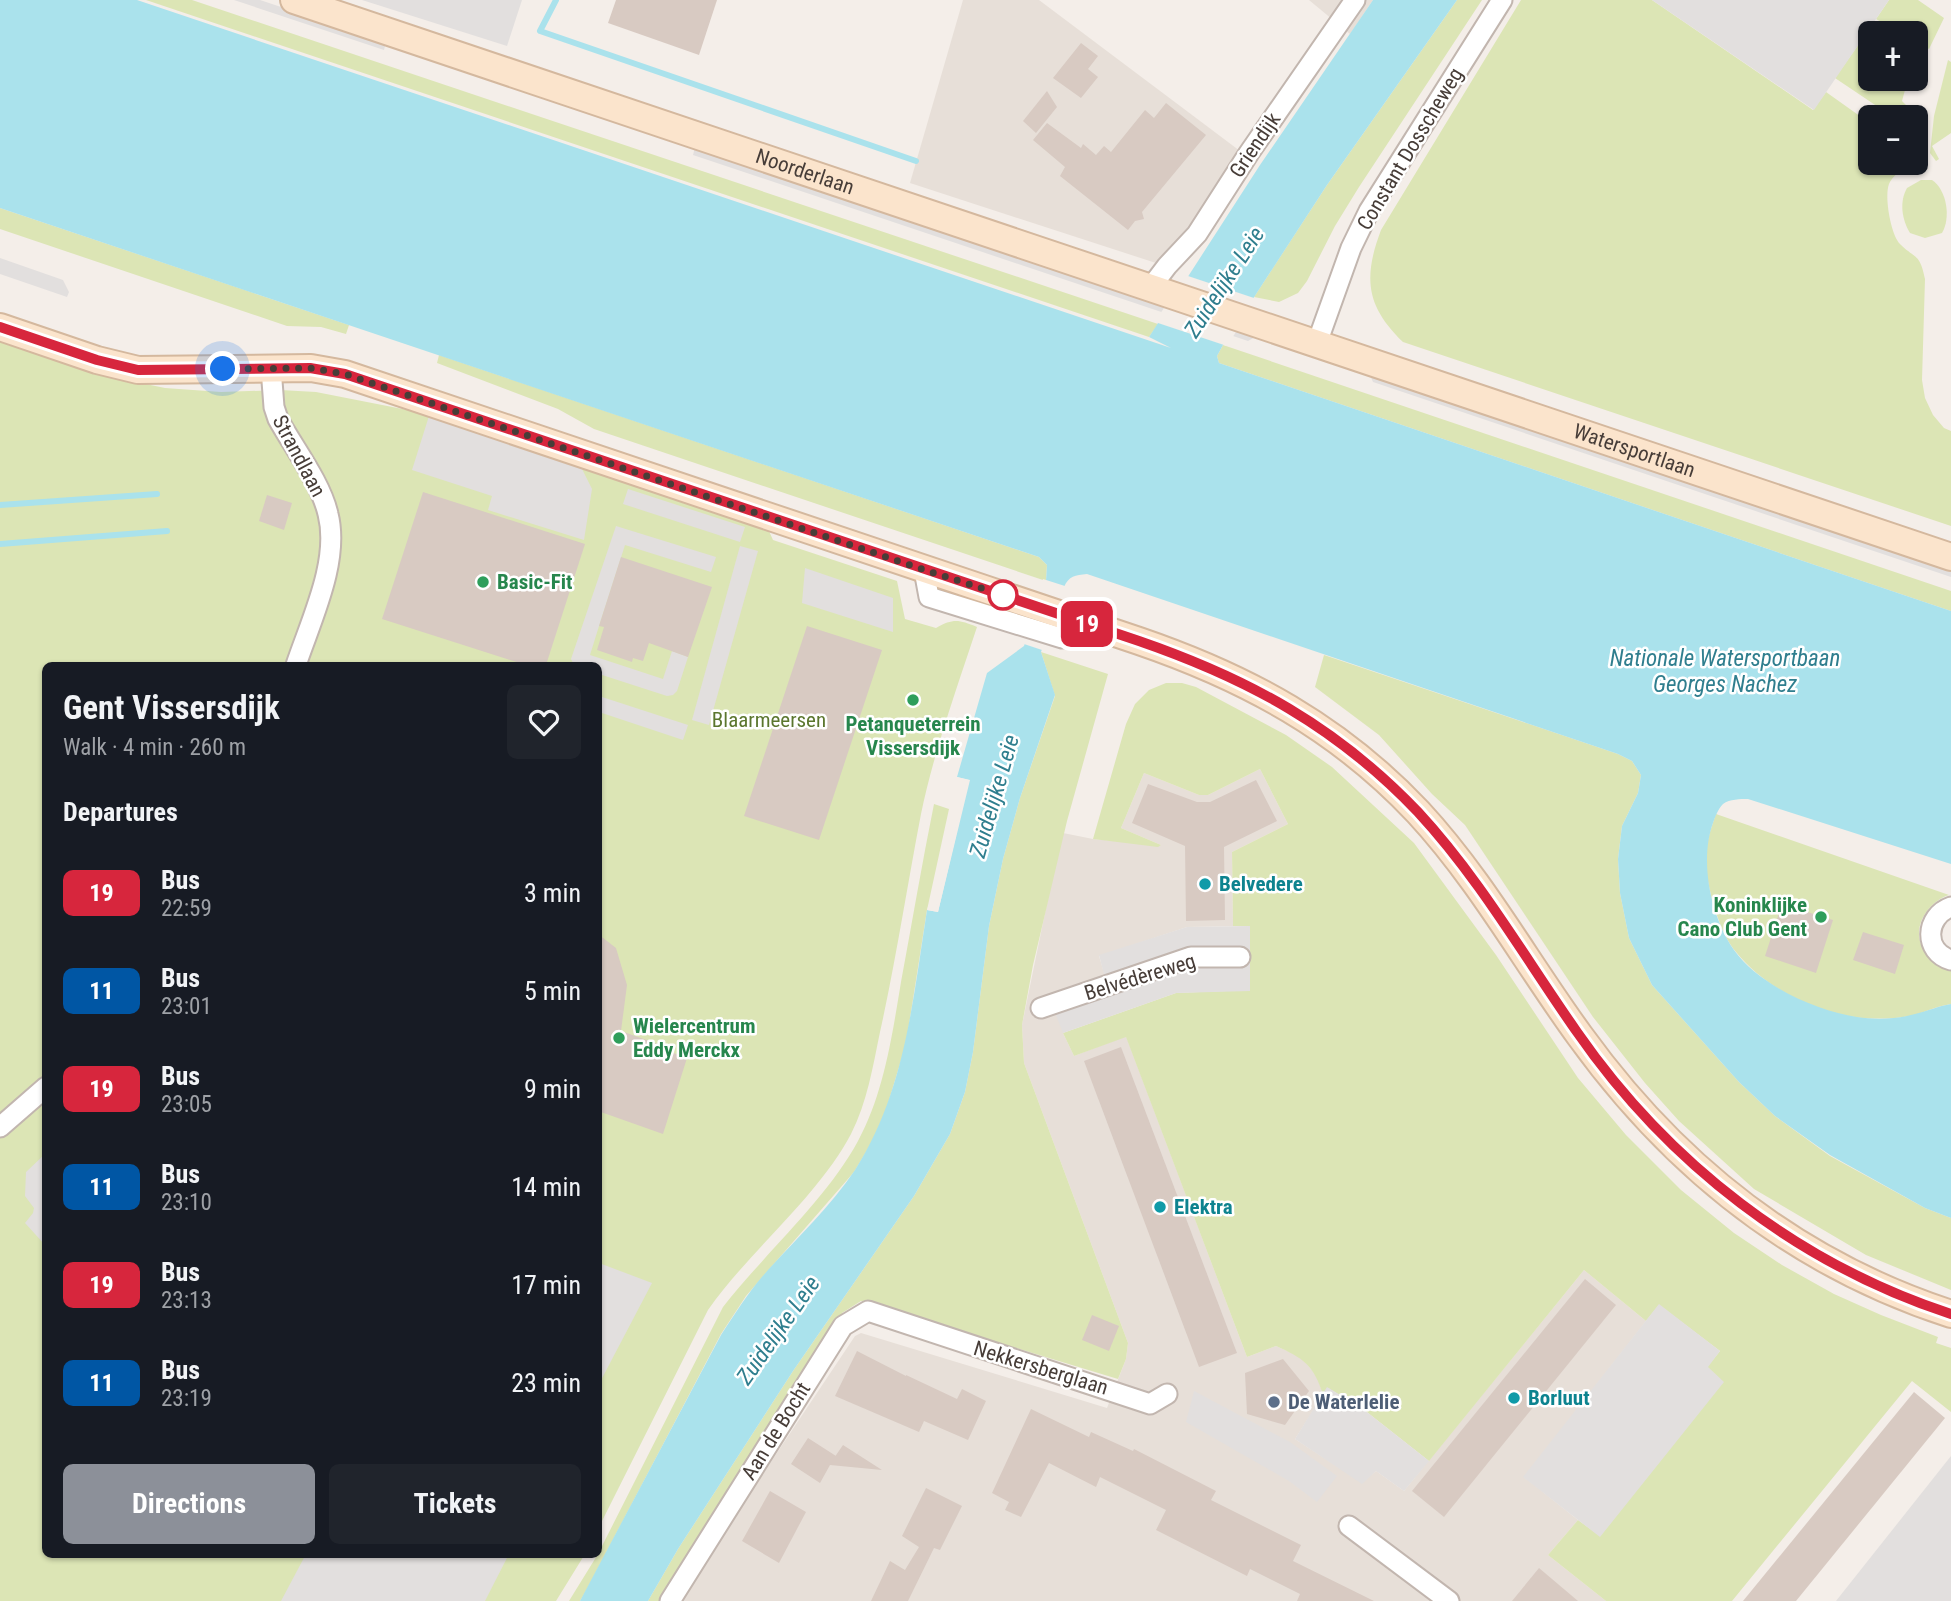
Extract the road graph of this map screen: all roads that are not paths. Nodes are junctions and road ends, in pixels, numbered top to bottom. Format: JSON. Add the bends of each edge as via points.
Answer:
{"nodes":[{"id":1,"x":294,"y":0,"type":"edge"},
{"id":2,"x":1355,"y":0,"type":"edge"},
{"id":3,"x":1502,"y":0,"type":"edge"},
{"id":4,"x":1156,"y":289,"type":"junction"},
{"id":5,"x":0,"y":327,"type":"edge"},
{"id":6,"x":1317,"y":344,"type":"junction"},
{"id":7,"x":271,"y":368,"type":"junction"},
{"id":8,"x":1951,"y":557,"type":"edge"},
{"id":9,"x":297,"y":662,"type":"edge"},
{"id":10,"x":1951,"y":907,"type":"edge"},
{"id":11,"x":1240,"y":957,"type":"dead end"},
{"id":12,"x":1951,"y":960,"type":"edge"},
{"id":13,"x":1041,"y":1008,"type":"dead end"},
{"id":14,"x":42,"y":1090,"type":"edge"},
{"id":15,"x":0,"y":1127,"type":"edge"},
{"id":16,"x":1951,"y":1314,"type":"edge"},
{"id":17,"x":912,"y":1326,"type":"joint"},
{"id":18,"x":1167,"y":1394,"type":"dead end"},
{"id":19,"x":1349,"y":1526,"type":"dead end"},
{"id":20,"x":670,"y":1601,"type":"edge"},
{"id":21,"x":1449,"y":1601,"type":"edge"}],
"edges":[{"from":1,"to":4,"type":"street","name":"Noorderlaan"},
{"from":2,"to":4,"type":"street","name":"Griendijk","via":[[1197,234],[1167,266]]},
{"from":3,"to":6,"type":"street","name":"Constant Dosscheweg","via":[[1369,212],[1351,247]]},
{"from":4,"to":6,"type":"street","name":"Noorderlaan"},
{"from":5,"to":7,"type":"street","via":[[138,370]]},
{"from":6,"to":8,"type":"street","name":"Watersportlaan"},
{"from":7,"to":9,"type":"street","name":"Strandlaan","via":[[278,419],[321,494],[332,539],[328,571]]},
{"from":7,"to":16,"type":"street","via":[[345,374],[925,570],[1020,612],[1181,656],[1295,710],[1373,769],[1448,846],[1618,1088],[1704,1175],[1738,1204],[1820,1256]]},
{"from":10,"to":12,"type":"street","via":[[1937,915],[1930,933],[1937,951]]},
{"from":11,"to":13,"type":"street","name":"Belvédèreweg","via":[[1191,957]]},
{"from":14,"to":15,"type":"street"},
{"from":17,"to":18,"type":"street","name":"Nekkersberglaan","via":[[1150,1404]]},
{"from":17,"to":20,"type":"street","name":"Aan de Bocht","via":[[868,1311],[843,1326]]},
{"from":19,"to":21,"type":"street"}]}
